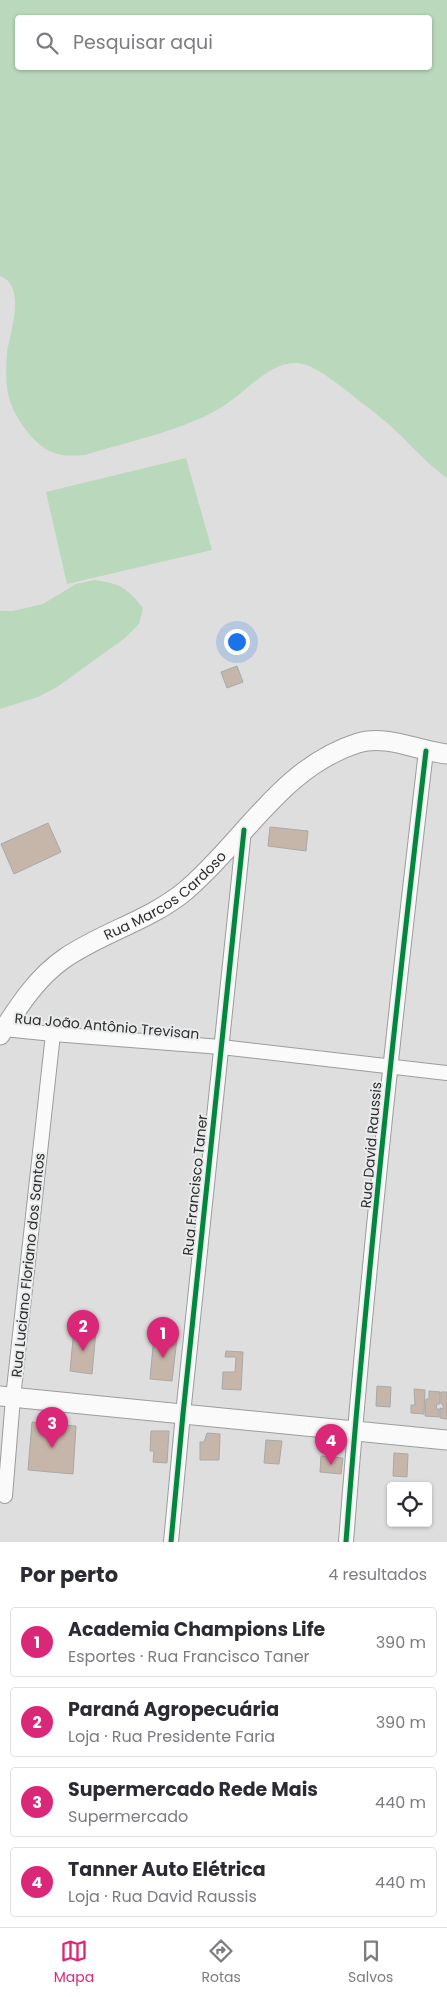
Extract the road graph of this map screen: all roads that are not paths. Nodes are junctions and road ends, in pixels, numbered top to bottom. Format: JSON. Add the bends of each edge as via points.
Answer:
{"nodes":[{"id":1,"x":426,"y":751,"type":"junction"},
{"id":2,"x":447,"y":754,"type":"edge"},
{"id":3,"x":244,"y":830,"type":"junction"},
{"id":4,"x":2,"y":1032,"type":"edge"},
{"id":5,"x":53,"y":1034,"type":"junction"},
{"id":6,"x":221,"y":1047,"type":"junction"},
{"id":7,"x":389,"y":1068,"type":"junction"},
{"id":8,"x":447,"y":1073,"type":"edge"},
{"id":9,"x":7,"y":1397,"type":"edge"},
{"id":10,"x":183,"y":1414,"type":"junction"},
{"id":11,"x":354,"y":1431,"type":"junction"},
{"id":12,"x":447,"y":1440,"type":"edge"},
{"id":13,"x":5,"y":1496,"type":"dead end"},
{"id":14,"x":171,"y":1542,"type":"edge"},
{"id":15,"x":346,"y":1542,"type":"edge"}],
"edges":[{"from":1,"to":2,"type":"street","name":"Rua Marcos Cardoso"},
{"from":1,"to":3,"type":"street","name":"Rua Marcos Cardoso","via":[[372,740],[338,751],[295,779]]},
{"from":1,"to":7,"type":"street","name":"Rua David Raussis"},
{"from":3,"to":4,"type":"street","name":"Rua Marcos Cardoso","via":[[166,906],[70,954],[48,971]]},
{"from":3,"to":6,"type":"street","name":"Rua Francisco Taner"},
{"from":4,"to":5,"type":"street","name":"Rua João Antônio Trevisan"},
{"from":5,"to":6,"type":"street","name":"Rua João Antônio Trevisan"},
{"from":5,"to":9,"type":"street","name":"Rua Luciano Floriano dos Santos"},
{"from":6,"to":7,"type":"street","name":"Rua João Antônio Trevisan"},
{"from":6,"to":10,"type":"street","name":"Rua Francisco Taner"},
{"from":7,"to":8,"type":"street","name":"Rua João Antônio Trevisan"},
{"from":7,"to":11,"type":"street","name":"Rua David Raussis"},
{"from":9,"to":10,"type":"street"},
{"from":9,"to":13,"type":"street","name":"Rua Luciano Floriano dos Santos"},
{"from":10,"to":11,"type":"street"},
{"from":10,"to":14,"type":"street","name":"Rua Francisco Taner"},
{"from":11,"to":12,"type":"street"},
{"from":11,"to":15,"type":"street","name":"Rua David Raussis"}]}
